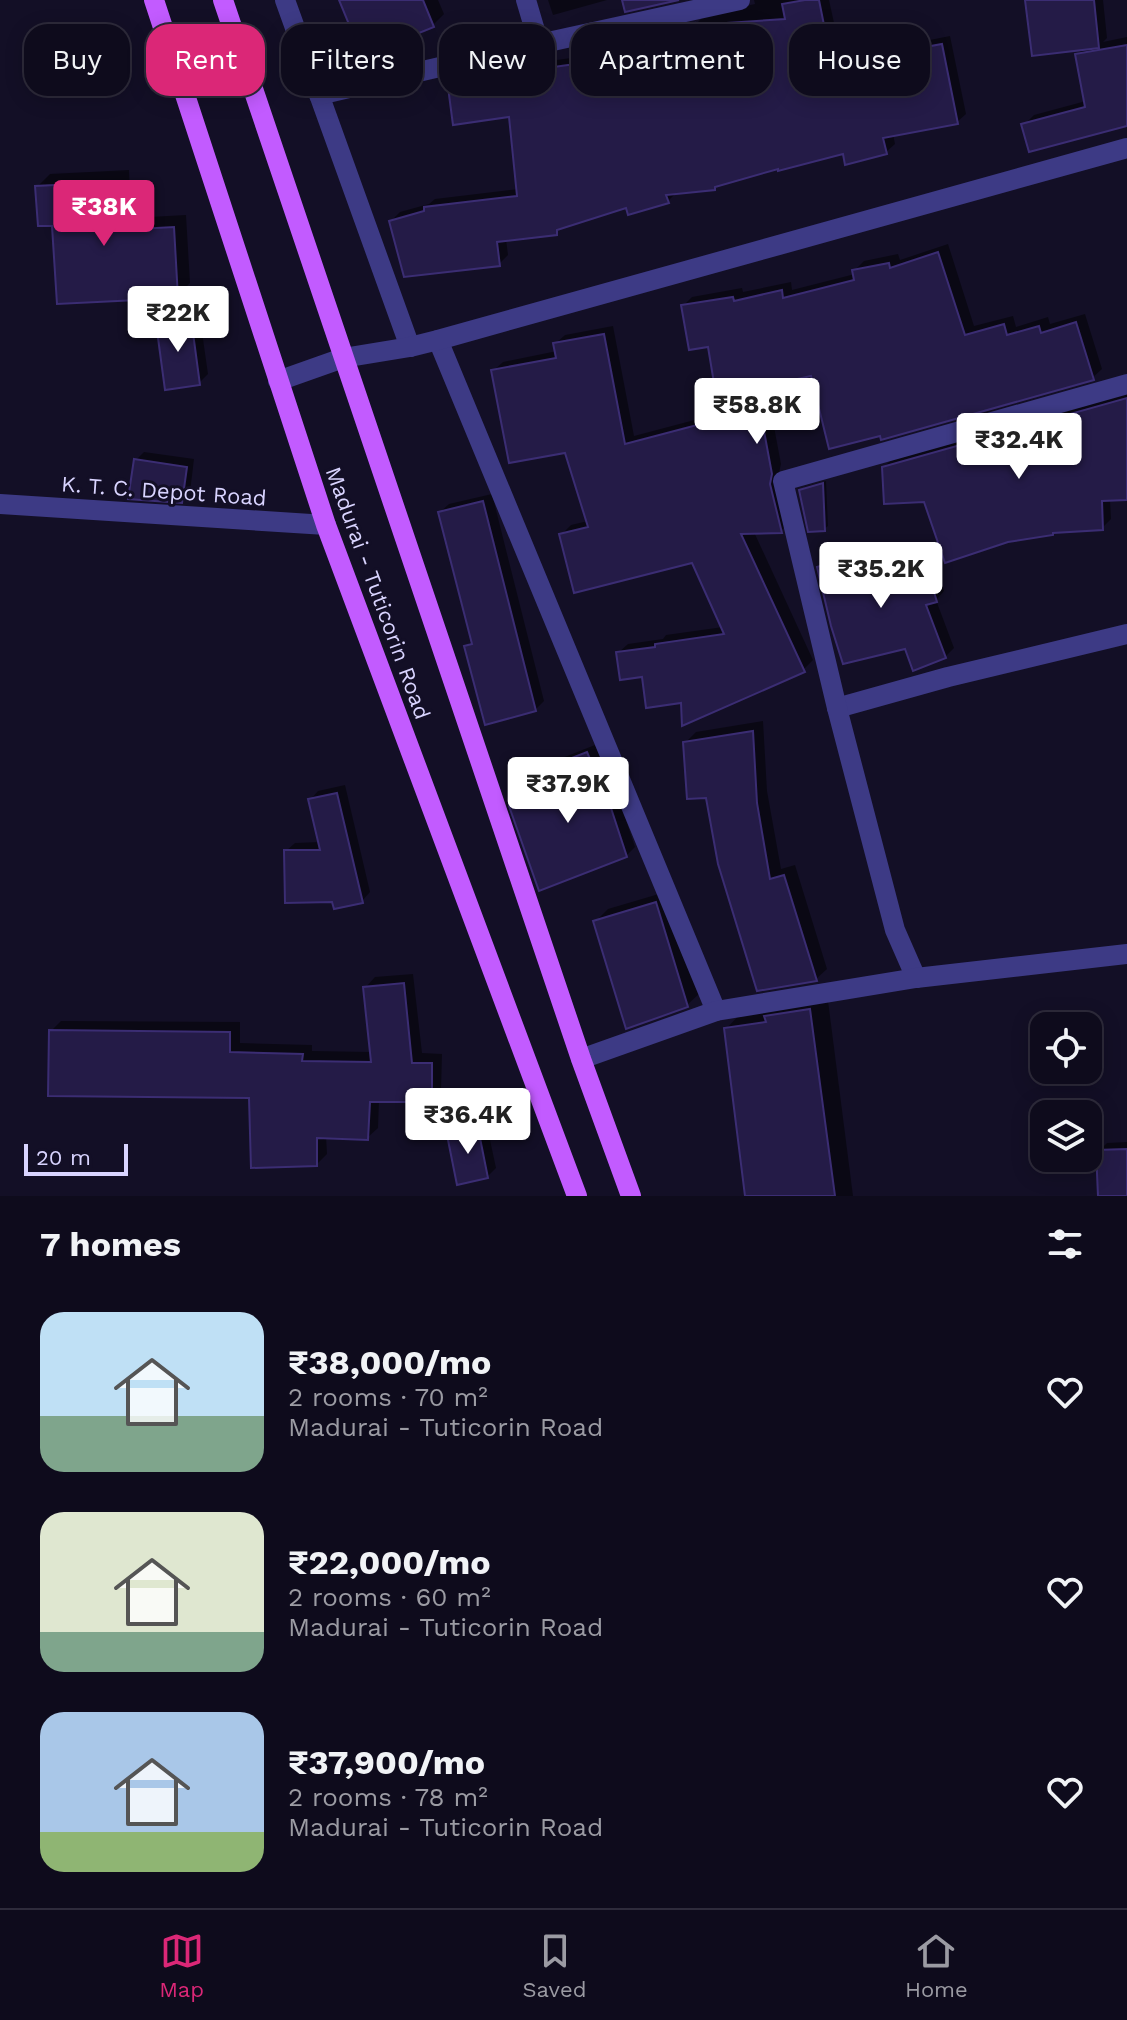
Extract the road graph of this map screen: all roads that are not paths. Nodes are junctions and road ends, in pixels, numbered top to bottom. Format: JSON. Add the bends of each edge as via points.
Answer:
{"nodes":[{"id":1,"x":154,"y":0,"type":"edge"},
{"id":2,"x":223,"y":0,"type":"edge"},
{"id":3,"x":285,"y":0,"type":"edge"},
{"id":4,"x":526,"y":0,"type":"edge"},
{"id":5,"x":740,"y":0,"type":"edge"},
{"id":6,"x":294,"y":24,"type":"edge"},
{"id":7,"x":533,"y":24,"type":"edge"},
{"id":8,"x":555,"y":40,"type":"edge"},
{"id":9,"x":319,"y":96,"type":"edge"},
{"id":10,"x":1127,"y":148,"type":"edge"},
{"id":11,"x":438,"y":340,"type":"junction"},
{"id":12,"x":410,"y":347,"type":"junction"},
{"id":13,"x":343,"y":358,"type":"junction"},
{"id":14,"x":278,"y":381,"type":"junction"},
{"id":15,"x":1127,"y":384,"type":"edge"},
{"id":16,"x":0,"y":504,"type":"edge"},
{"id":17,"x":326,"y":525,"type":"junction"},
{"id":18,"x":1127,"y":634,"type":"edge"},
{"id":19,"x":837,"y":708,"type":"junction"},
{"id":20,"x":1127,"y":954,"type":"edge"},
{"id":21,"x":916,"y":978,"type":"junction"},
{"id":22,"x":716,"y":1011,"type":"junction"},
{"id":23,"x":581,"y":1059,"type":"junction"},
{"id":24,"x":577,"y":1196,"type":"edge"},
{"id":25,"x":631,"y":1196,"type":"edge"}],
"edges":[{"from":1,"to":14,"type":"main road","name":"Madurai - Tuticorin Road"},
{"from":2,"to":13,"type":"main road","name":"Madurai - Tuticorin Road"},
{"from":3,"to":6,"type":"street"},
{"from":4,"to":7,"type":"street"},
{"from":5,"to":8,"type":"street"},
{"from":9,"to":12,"type":"street"},
{"from":10,"to":11,"type":"street"},
{"from":11,"to":12,"type":"street"},
{"from":11,"to":22,"type":"street"},
{"from":12,"to":13,"type":"street"},
{"from":13,"to":14,"type":"street"},
{"from":13,"to":23,"type":"main road","name":"Madurai - Tuticorin Road"},
{"from":14,"to":17,"type":"main road","name":"Madurai - Tuticorin Road"},
{"from":15,"to":19,"type":"street","via":[[783,481]]},
{"from":16,"to":17,"type":"street","name":"K. T. C. Depot Road"},
{"from":17,"to":24,"type":"main road","name":"Madurai - Tuticorin Road"},
{"from":18,"to":19,"type":"street"},
{"from":19,"to":21,"type":"street","via":[[895,930]]},
{"from":20,"to":21,"type":"street"},
{"from":21,"to":22,"type":"street"},
{"from":22,"to":23,"type":"street"},
{"from":23,"to":25,"type":"main road","name":"Madurai - Tuticorin Road"}]}
